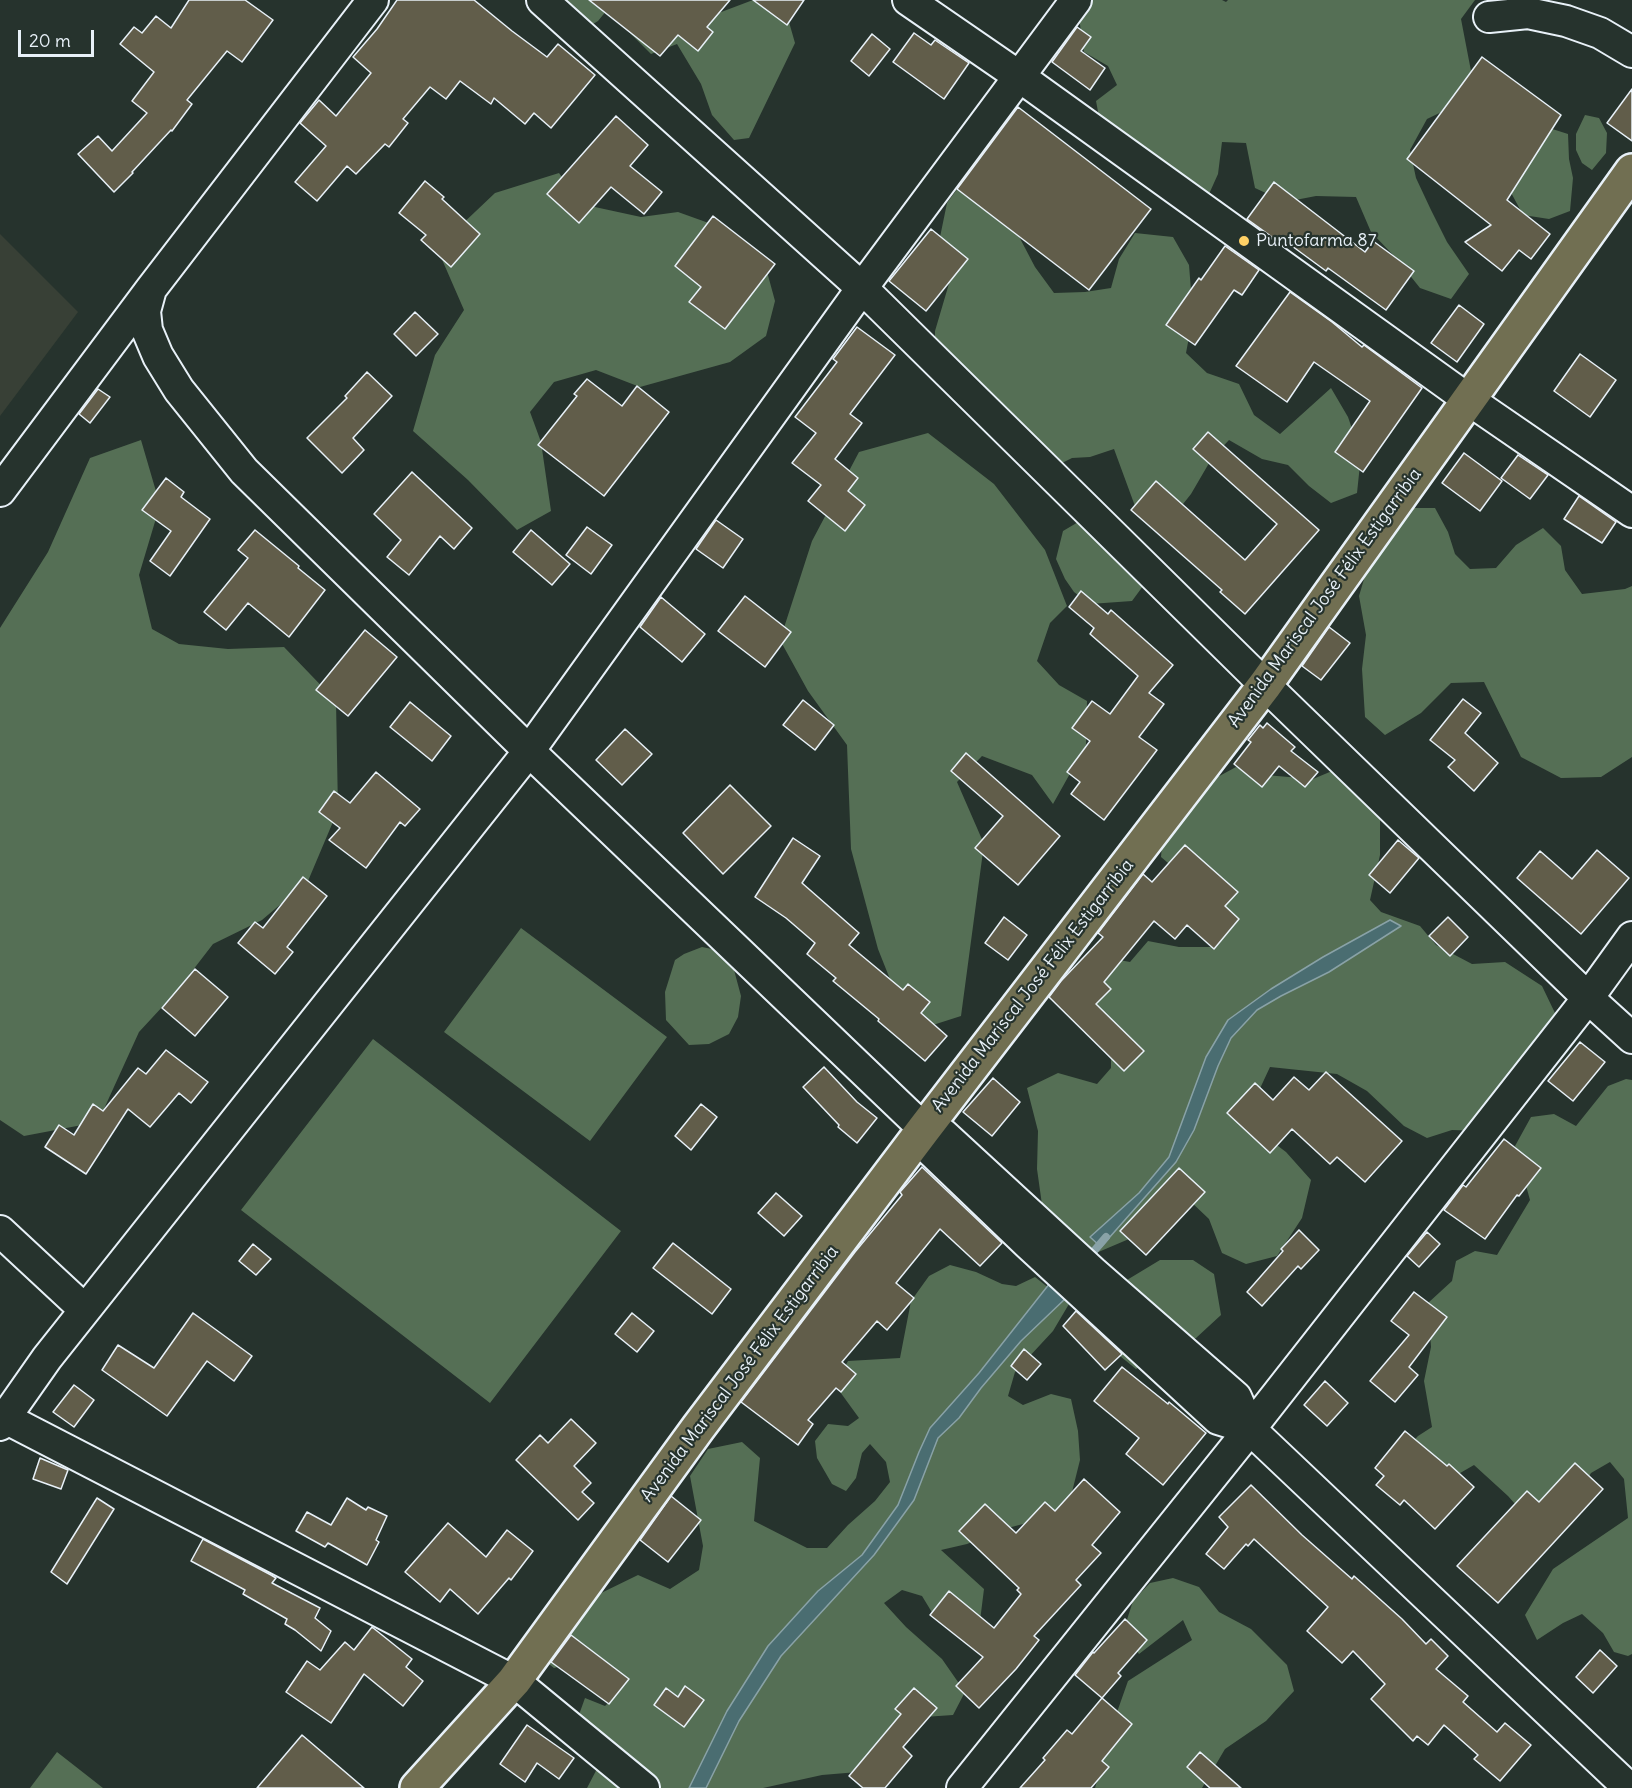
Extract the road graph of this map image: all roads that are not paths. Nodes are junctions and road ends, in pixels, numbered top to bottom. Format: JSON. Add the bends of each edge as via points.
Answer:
{"nodes":[{"id":1,"x":374,"y":0,"type":"edge"},
{"id":2,"x":543,"y":0,"type":"edge"},
{"id":3,"x":908,"y":0,"type":"edge"},
{"id":4,"x":1076,"y":0,"type":"edge"},
{"id":5,"x":1489,"y":17,"type":"dead end"},
{"id":6,"x":1632,"y":52,"type":"edge"},
{"id":7,"x":1020,"y":77,"type":"junction"},
{"id":8,"x":1632,"y":171,"type":"edge"},
{"id":9,"x":862,"y":288,"type":"junction"},
{"id":10,"x":151,"y":289,"type":"junction"},
{"id":11,"x":1469,"y":400,"type":"junction"},
{"id":12,"x":0,"y":491,"type":"edge"},
{"id":13,"x":1632,"y":512,"type":"edge"},
{"id":14,"x":1265,"y":685,"type":"junction"},
{"id":15,"x":529,"y":751,"type":"junction"},
{"id":16,"x":1632,"y":937,"type":"edge"},
{"id":17,"x":1588,"y":998,"type":"junction"},
{"id":18,"x":1632,"y":1038,"type":"edge"},
{"id":19,"x":924,"y":1129,"type":"junction"},
{"id":20,"x":0,"y":1231,"type":"edge"},
{"id":21,"x":85,"y":1310,"type":"junction"},
{"id":22,"x":2,"y":1421,"type":"edge"},
{"id":23,"x":1250,"y":1429,"type":"junction"},
{"id":24,"x":514,"y":1681,"type":"junction"},
{"id":25,"x":417,"y":1788,"type":"edge"},
{"id":26,"x":644,"y":1788,"type":"edge"},
{"id":27,"x":962,"y":1788,"type":"edge"},
{"id":28,"x":1629,"y":1788,"type":"edge"}],
"edges":[{"from":1,"to":10,"type":"street"},
{"from":2,"to":9,"type":"street"},
{"from":3,"to":7,"type":"street"},
{"from":4,"to":7,"type":"street"},
{"from":5,"to":6,"type":"street","via":[[1528,13],[1566,21],[1600,33]]},
{"from":7,"to":9,"type":"street"},
{"from":7,"to":11,"type":"street"},
{"from":8,"to":11,"type":"main road","name":"Avenida Mariscal José Félix Estigarribia"},
{"from":9,"to":14,"type":"street"},
{"from":9,"to":15,"type":"street"},
{"from":10,"to":12,"type":"street"},
{"from":10,"to":15,"type":"street","via":[[145,312],[147,330],[158,356],[179,390],[244,471]]},
{"from":11,"to":13,"type":"street"},
{"from":11,"to":14,"type":"main road","name":"Avenida Mariscal José Félix Estigarribia"},
{"from":14,"to":17,"type":"street"},
{"from":14,"to":19,"type":"main road","name":"Avenida Mariscal José Félix Estigarribia"},
{"from":15,"to":19,"type":"street"},
{"from":15,"to":21,"type":"street"},
{"from":16,"to":17,"type":"street"},
{"from":17,"to":18,"type":"street"},
{"from":17,"to":23,"type":"street"},
{"from":19,"to":23,"type":"street","via":[[930,1150],[1086,1281],[1236,1397]]},
{"from":19,"to":24,"type":"main road","name":"Avenida Mariscal José Félix Estigarribia","via":[[698,1428]]},
{"from":20,"to":21,"type":"street"},
{"from":21,"to":22,"type":"street"},
{"from":22,"to":24,"type":"street"},
{"from":23,"to":27,"type":"street"},
{"from":23,"to":28,"type":"street"},
{"from":24,"to":25,"type":"main road","name":"Avenida Mariscal José Félix Estigarribia"},
{"from":24,"to":26,"type":"street"}]}
